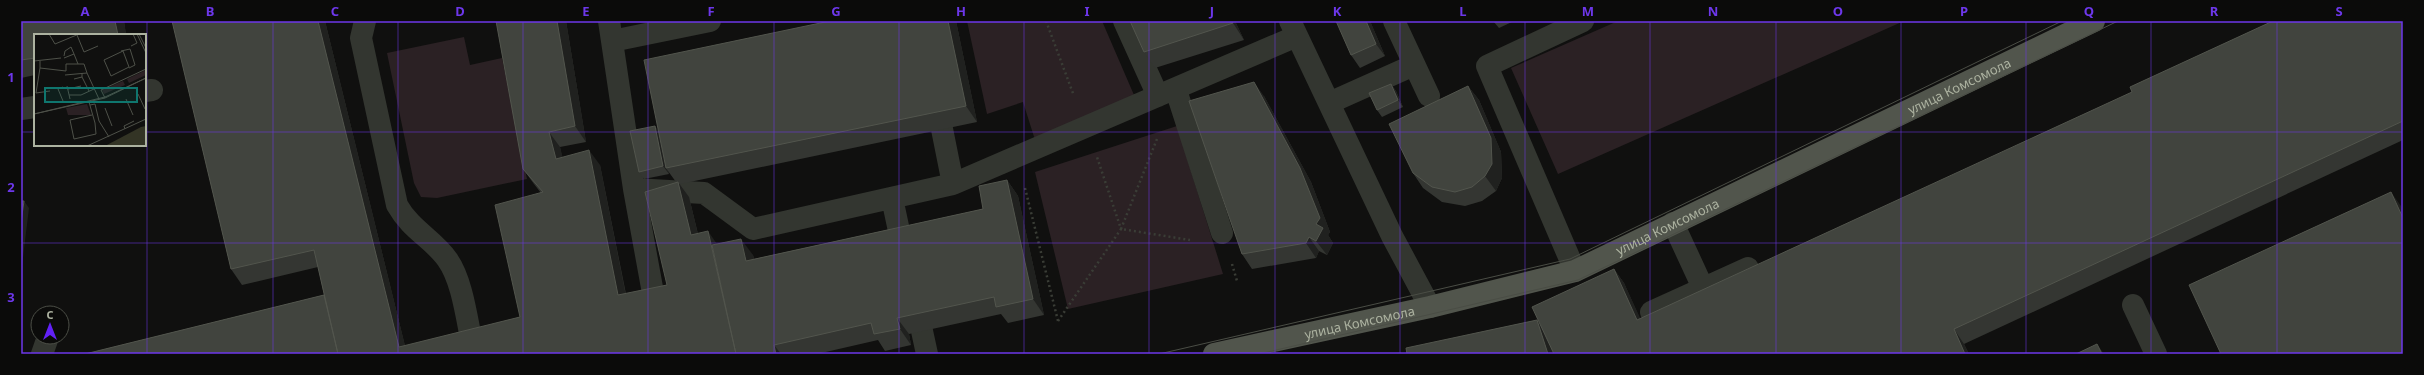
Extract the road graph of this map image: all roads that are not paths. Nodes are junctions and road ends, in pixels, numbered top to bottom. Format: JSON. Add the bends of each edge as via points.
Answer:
{"nodes":[{"id":1,"x":365,"y":21,"type":"edge"},
{"id":2,"x":710,"y":21,"type":"edge"},
{"id":3,"x":1124,"y":21,"type":"edge"},
{"id":4,"x":1394,"y":21,"type":"edge"},
{"id":5,"x":1583,"y":21,"type":"edge"},
{"id":6,"x":2094,"y":21,"type":"edge"},
{"id":7,"x":1293,"y":28,"type":"edge"},
{"id":8,"x":610,"y":31,"type":"edge"},
{"id":9,"x":1414,"y":65,"type":"junction"},
{"id":10,"x":1167,"y":93,"type":"junction"},
{"id":11,"x":1429,"y":96,"type":"dead end"},
{"id":12,"x":1329,"y":103,"type":"junction"},
{"id":13,"x":34,"y":107,"type":"edge"},
{"id":14,"x":21,"y":109,"type":"edge"},
{"id":15,"x":942,"y":129,"type":"edge"},
{"id":16,"x":954,"y":184,"type":"junction"},
{"id":17,"x":634,"y":189,"type":"junction"},
{"id":18,"x":892,"y":198,"type":"junction"},
{"id":19,"x":1673,"y":223,"type":"junction"},
{"id":20,"x":1222,"y":232,"type":"dead end"},
{"id":21,"x":902,"y":245,"type":"edge"},
{"id":22,"x":1748,"y":268,"type":"edge"},
{"id":23,"x":1575,"y":271,"type":"junction"},
{"id":24,"x":1703,"y":288,"type":"junction"},
{"id":25,"x":655,"y":304,"type":"edge"},
{"id":26,"x":2133,"y":305,"type":"dead end"},
{"id":27,"x":1430,"y":307,"type":"junction"},
{"id":28,"x":1651,"y":312,"type":"edge"},
{"id":29,"x":922,"y":331,"type":"edge"},
{"id":30,"x":473,"y":348,"type":"edge"},
{"id":31,"x":927,"y":354,"type":"edge"},
{"id":32,"x":1214,"y":354,"type":"edge"},
{"id":33,"x":2156,"y":354,"type":"edge"}],
"edges":[{"from":1,"to":30,"type":"lane","via":[[361,38],[397,205],[405,220],[447,258],[456,274]]},
{"from":2,"to":8,"type":"lane"},
{"from":3,"to":10,"type":"lane"},
{"from":4,"to":9,"type":"lane"},
{"from":5,"to":23,"type":"lane","via":[[1487,66]]},
{"from":6,"to":19,"type":"main road","name":"улица Комсомола"},
{"from":7,"to":10,"type":"lane"},
{"from":7,"to":12,"type":"lane"},
{"from":8,"to":17,"type":"lane"},
{"from":9,"to":11,"type":"lane"},
{"from":9,"to":12,"type":"lane"},
{"from":10,"to":16,"type":"lane"},
{"from":10,"to":20,"type":"lane"},
{"from":12,"to":27,"type":"lane","via":[[1392,236]]},
{"from":13,"to":14,"type":"lane"},
{"from":15,"to":16,"type":"lane"},
{"from":16,"to":18,"type":"lane"},
{"from":17,"to":18,"type":"lane","via":[[704,193],[753,229]]},
{"from":17,"to":25,"type":"lane"},
{"from":18,"to":21,"type":"lane"},
{"from":19,"to":23,"type":"main road","name":"улица Комсомола"},
{"from":19,"to":24,"type":"lane"},
{"from":22,"to":24,"type":"lane"},
{"from":23,"to":27,"type":"main road","name":"улица Комсомола"},
{"from":24,"to":28,"type":"lane"},
{"from":26,"to":33,"type":"lane"},
{"from":27,"to":32,"type":"main road","name":"улица Комсомола"},
{"from":29,"to":31,"type":"lane"}]}
